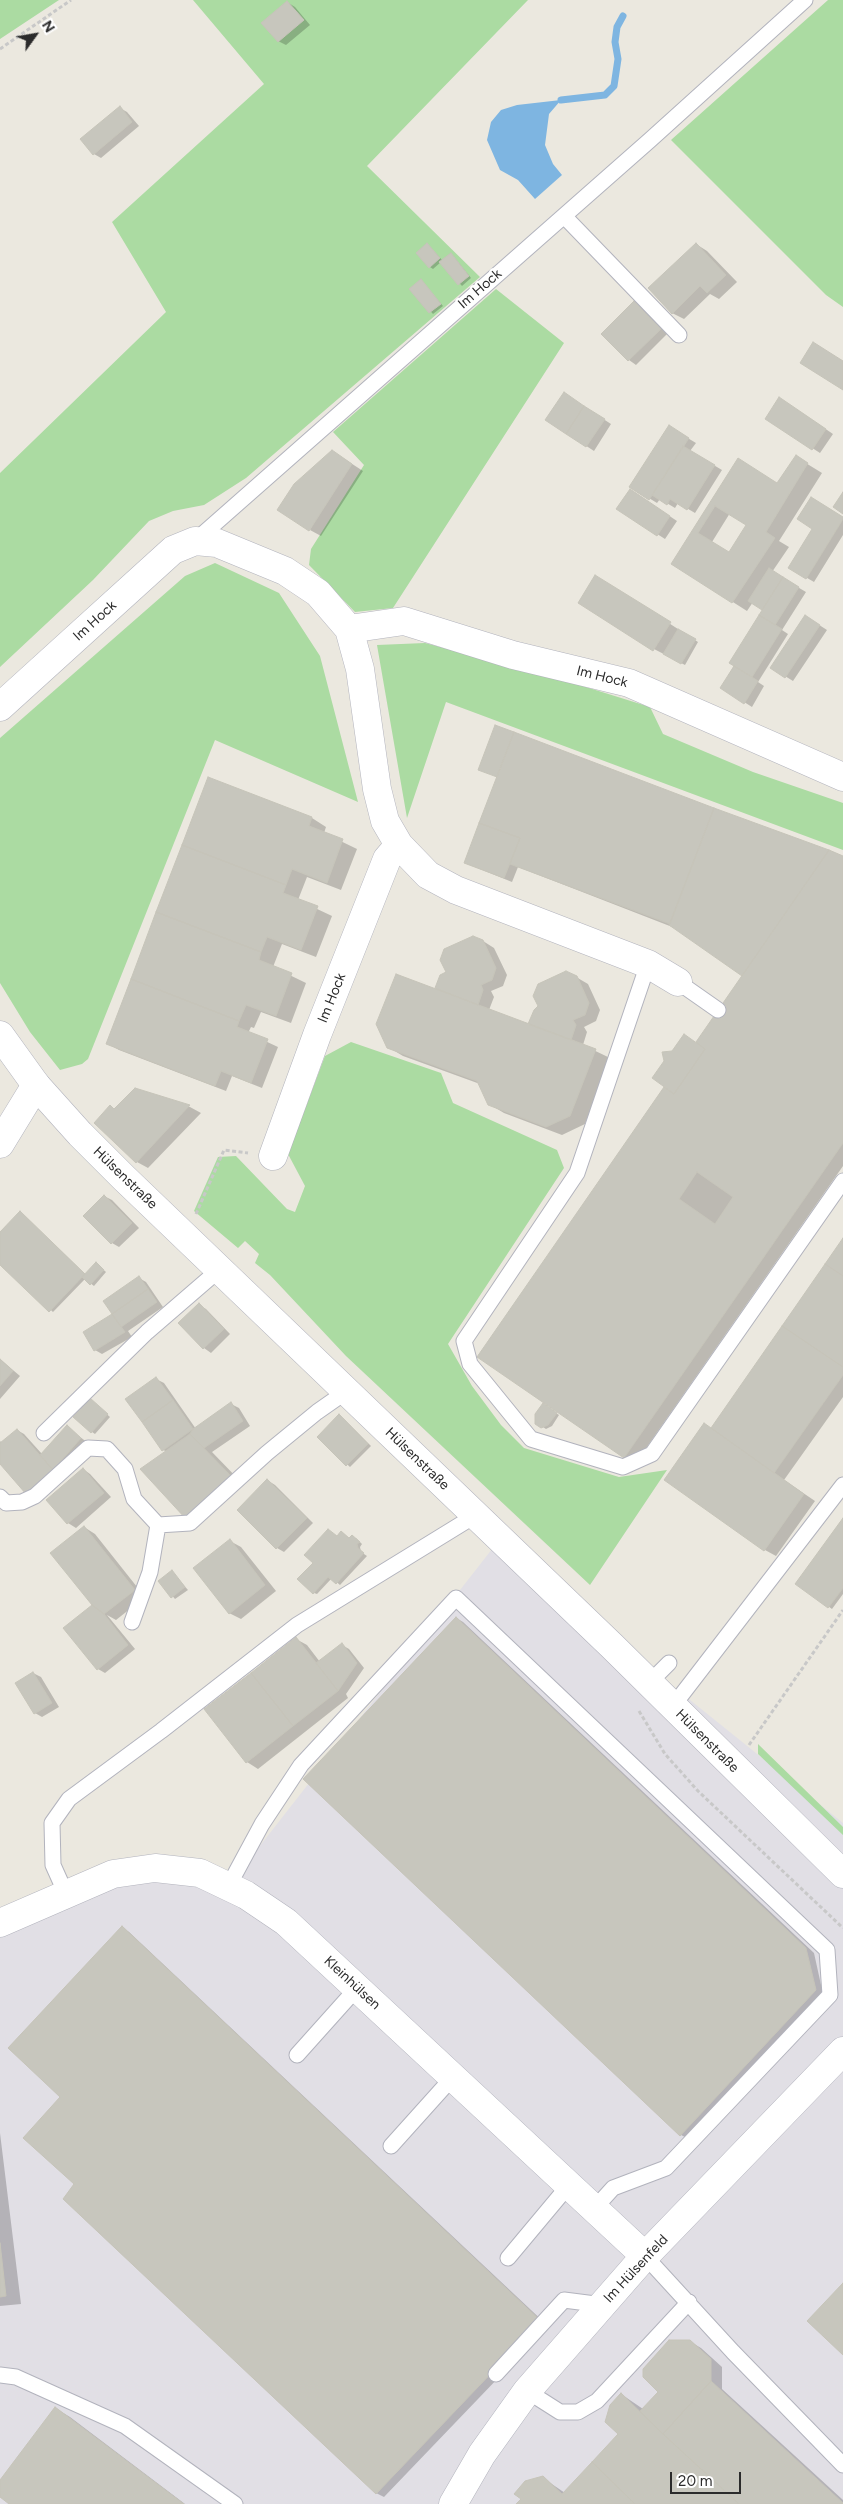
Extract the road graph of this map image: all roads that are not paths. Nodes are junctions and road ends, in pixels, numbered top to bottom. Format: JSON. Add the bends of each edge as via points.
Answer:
{"nodes":[{"id":1,"x":805,"y":0,"type":"edge"},
{"id":2,"x":564,"y":216,"type":"junction"},
{"id":3,"x":679,"y":334,"type":"dead end"},
{"id":4,"x":195,"y":541,"type":"junction"},
{"id":5,"x":349,"y":630,"type":"junction"},
{"id":6,"x":0,"y":707,"type":"edge"},
{"id":7,"x":843,"y":777,"type":"edge"},
{"id":8,"x":400,"y":845,"type":"junction"},
{"id":9,"x":648,"y":964,"type":"junction"},
{"id":10,"x":678,"y":982,"type":"joint"},
{"id":11,"x":718,"y":1010,"type":"dead end"},
{"id":12,"x":0,"y":1035,"type":"edge"},
{"id":13,"x":36,"y":1085,"type":"junction"},
{"id":14,"x":0,"y":1144,"type":"edge"},
{"id":15,"x":273,"y":1156,"type":"dead end"},
{"id":16,"x":843,"y":1181,"type":"edge"},
{"id":17,"x":220,"y":1269,"type":"junction"},
{"id":18,"x":347,"y":1391,"type":"junction"},
{"id":19,"x":44,"y":1433,"type":"dead end"},
{"id":20,"x":843,"y":1485,"type":"edge"},
{"id":21,"x":0,"y":1497,"type":"edge"},
{"id":22,"x":476,"y":1516,"type":"junction"},
{"id":23,"x":158,"y":1524,"type":"junction"},
{"id":24,"x":132,"y":1622,"type":"dead end"},
{"id":25,"x":669,"y":1663,"type":"dead end"},
{"id":26,"x":649,"y":1683,"type":"junction"},
{"id":27,"x":672,"y":1706,"type":"junction"},
{"id":28,"x":843,"y":1874,"type":"edge"},
{"id":29,"x":228,"y":1887,"type":"junction"},
{"id":30,"x":66,"y":1894,"type":"junction"},
{"id":31,"x":0,"y":1923,"type":"edge"},
{"id":32,"x":357,"y":1988,"type":"junction"},
{"id":33,"x":843,"y":2052,"type":"edge"},
{"id":34,"x":297,"y":2055,"type":"dead end"},
{"id":35,"x":453,"y":2077,"type":"junction"},
{"id":36,"x":391,"y":2146,"type":"dead end"},
{"id":37,"x":568,"y":2185,"type":"junction"},
{"id":38,"x":594,"y":2209,"type":"junction"},
{"id":39,"x":645,"y":2256,"type":"junction"},
{"id":40,"x":508,"y":2258,"type":"dead end"},
{"id":41,"x":689,"y":2302,"type":"junction"},
{"id":42,"x":603,"y":2305,"type":"junction"},
{"id":43,"x":496,"y":2374,"type":"dead end"},
{"id":44,"x":0,"y":2375,"type":"edge"},
{"id":45,"x":528,"y":2391,"type":"junction"},
{"id":46,"x":843,"y":2464,"type":"edge"},
{"id":47,"x":235,"y":2504,"type":"edge"},
{"id":48,"x":453,"y":2504,"type":"edge"}],
"edges":[{"from":1,"to":2,"type":"lane","name":"Im Hock"},
{"from":2,"to":3,"type":"lane"},
{"from":2,"to":4,"type":"lane","name":"Im Hock"},
{"from":4,"to":5,"type":"street","via":[[217,543],[285,571],[318,593]]},
{"from":4,"to":6,"type":"street","name":"Im Hock","via":[[173,550]]},
{"from":5,"to":7,"type":"street","name":"Im Hock","via":[[404,620],[513,655],[629,683]]},
{"from":5,"to":8,"type":"street","via":[[360,669],[385,821]]},
{"from":8,"to":9,"type":"street","via":[[428,875],[456,890]]},
{"from":8,"to":15,"type":"street","name":"Im Hock","via":[[387,859]]},
{"from":9,"to":10,"type":"street"},
{"from":9,"to":16,"type":"lane","via":[[577,1173],[464,1340],[470,1364],[531,1439],[623,1467],[652,1454]]},
{"from":10,"to":11,"type":"lane"},
{"from":12,"to":13,"type":"street","name":"Hülsenstraße"},
{"from":13,"to":14,"type":"street"},
{"from":13,"to":17,"type":"street","name":"Hülsenstraße","via":[[92,1146]]},
{"from":17,"to":18,"type":"street","name":"Hülsenstraße"},
{"from":17,"to":19,"type":"lane","via":[[147,1332]]},
{"from":18,"to":22,"type":"street","name":"Hülsenstraße"},
{"from":18,"to":23,"type":"lane","via":[[266,1453],[190,1523]]},
{"from":20,"to":27,"type":"lane"},
{"from":21,"to":23,"type":"lane","via":[[6,1503],[22,1502],[35,1496],[88,1448],[107,1449],[125,1469],[134,1499]]},
{"from":22,"to":26,"type":"street","name":"Hülsenstraße"},
{"from":22,"to":30,"type":"lane","via":[[297,1624],[69,1799],[52,1823],[52,1865]]},
{"from":23,"to":24,"type":"lane","via":[[150,1572]]},
{"from":25,"to":26,"type":"lane"},
{"from":26,"to":27,"type":"street","name":"Hülsenstraße"},
{"from":27,"to":28,"type":"street","name":"Hülsenstraße"},
{"from":29,"to":30,"type":"street","name":"Kleinhülsen","via":[[200,1873],[155,1868],[113,1874]]},
{"from":29,"to":32,"type":"street","name":"Kleinhülsen","via":[[286,1922]]},
{"from":29,"to":38,"type":"lane","via":[[262,1824],[301,1765],[456,1598],[826,1950],[830,1995],[666,2168],[613,2188]]},
{"from":30,"to":31,"type":"street","name":"Kleinhülsen"},
{"from":32,"to":34,"type":"lane"},
{"from":32,"to":35,"type":"street","name":"Kleinhülsen"},
{"from":33,"to":39,"type":"street","name":"Im Hülsenfeld"},
{"from":35,"to":36,"type":"lane"},
{"from":35,"to":37,"type":"street","name":"Kleinhülsen"},
{"from":37,"to":38,"type":"street","name":"Kleinhülsen"},
{"from":37,"to":40,"type":"lane"},
{"from":38,"to":39,"type":"street","name":"Kleinhülsen"},
{"from":39,"to":41,"type":"lane"},
{"from":39,"to":42,"type":"street","name":"Im Hülsenfeld"},
{"from":41,"to":45,"type":"lane","via":[[597,2401],[578,2412],[560,2412]]},
{"from":41,"to":46,"type":"lane","via":[[733,2352]]},
{"from":42,"to":43,"type":"lane","via":[[564,2300]]},
{"from":42,"to":45,"type":"street","name":"Im Hülsenfeld"},
{"from":44,"to":47,"type":"lane","via":[[16,2377],[125,2426]]},
{"from":45,"to":48,"type":"street","name":"Im Hülsenfeld","via":[[482,2454]]}]}
